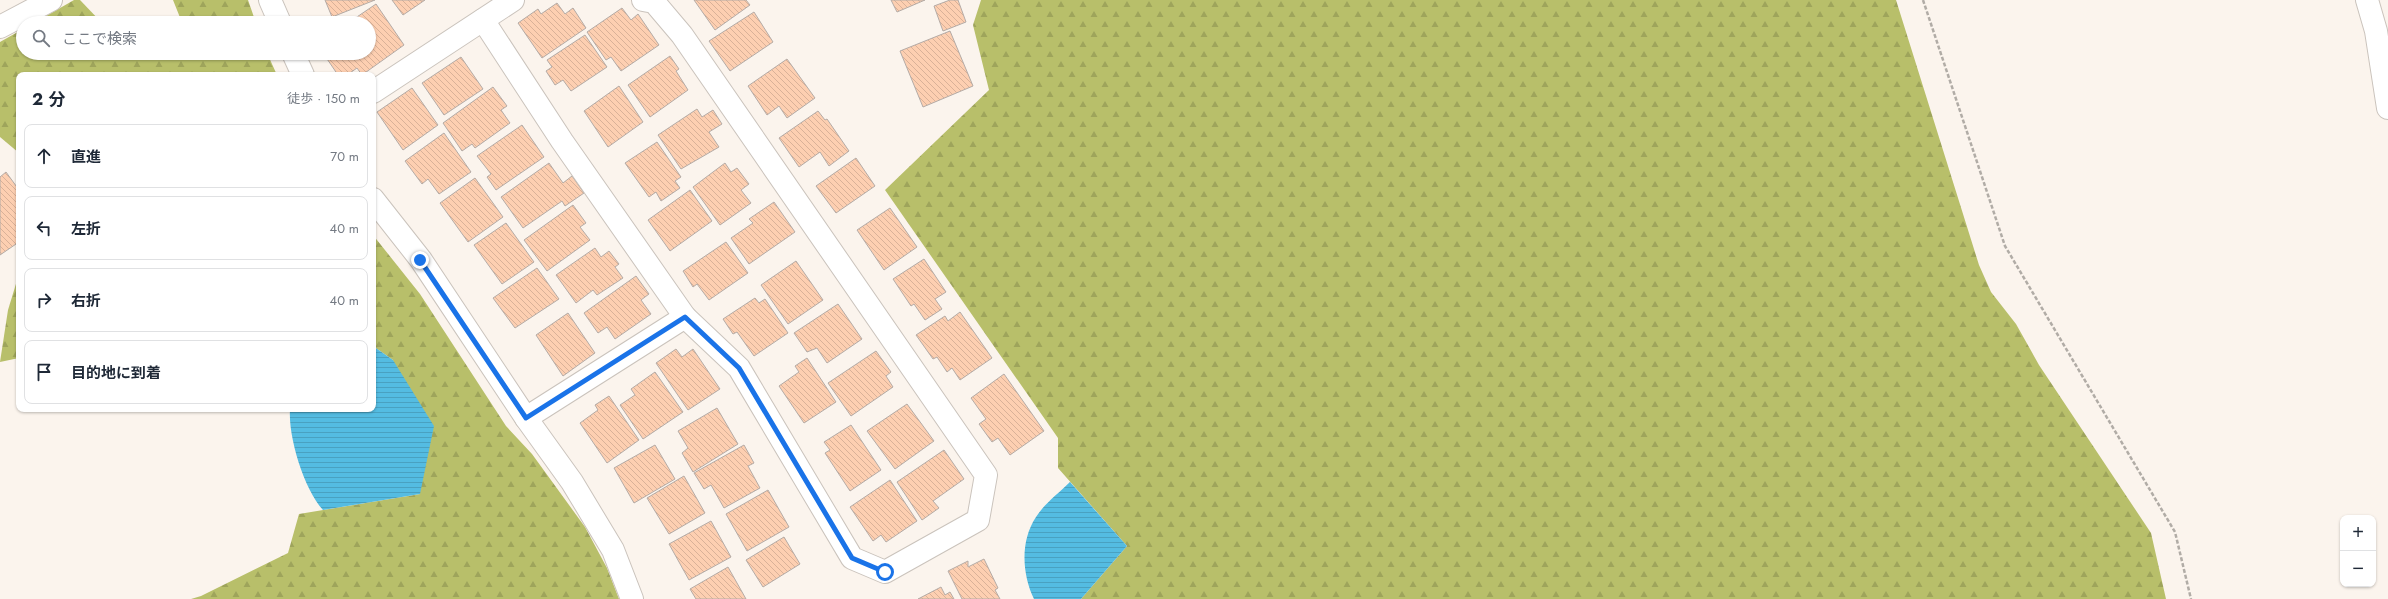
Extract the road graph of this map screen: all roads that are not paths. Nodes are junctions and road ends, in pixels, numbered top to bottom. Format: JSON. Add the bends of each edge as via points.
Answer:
{"nodes":[{"id":1,"x":51,"y":0,"type":"edge"},
{"id":2,"x":270,"y":0,"type":"edge"},
{"id":3,"x":513,"y":0,"type":"edge"},
{"id":4,"x":643,"y":0,"type":"edge"},
{"id":5,"x":2367,"y":0,"type":"edge"},
{"id":6,"x":21,"y":16,"type":"edge"},
{"id":7,"x":277,"y":16,"type":"edge"},
{"id":8,"x":16,"y":19,"type":"edge"},
{"id":9,"x":483,"y":20,"type":"junction"},
{"id":10,"x":0,"y":27,"type":"edge"},
{"id":11,"x":296,"y":60,"type":"edge"},
{"id":12,"x":302,"y":72,"type":"edge"},
{"id":13,"x":376,"y":90,"type":"edge"},
{"id":14,"x":2388,"y":108,"type":"edge"},
{"id":15,"x":376,"y":203,"type":"edge"},
{"id":16,"x":685,"y":317,"type":"junction"},
{"id":17,"x":526,"y":418,"type":"junction"},
{"id":18,"x":632,"y":599,"type":"edge"}],
"edges":[{"from":1,"to":6,"type":"street"},
{"from":2,"to":7,"type":"street"},
{"from":3,"to":9,"type":"street"},
{"from":4,"to":16,"type":"street","via":[[654,2],[682,35],[986,475],[978,520],[885,572],[852,558],[739,368]]},
{"from":5,"to":14,"type":"street","via":[[2376,31]]},
{"from":8,"to":10,"type":"street"},
{"from":9,"to":13,"type":"street"},
{"from":9,"to":16,"type":"street","via":[[562,141]]},
{"from":11,"to":12,"type":"street"},
{"from":15,"to":17,"type":"street","via":[[420,260]]},
{"from":16,"to":17,"type":"street"},
{"from":17,"to":18,"type":"street","via":[[572,482],[613,550]]}]}
